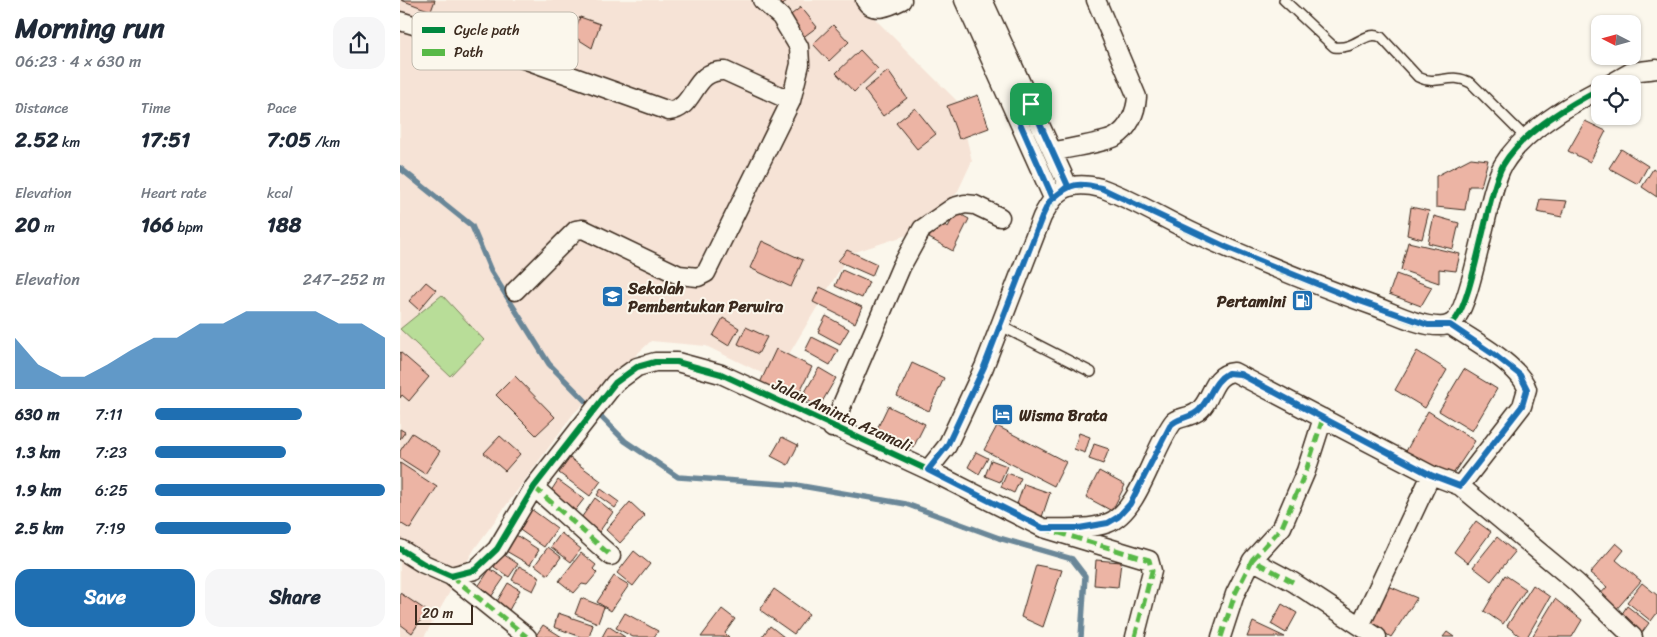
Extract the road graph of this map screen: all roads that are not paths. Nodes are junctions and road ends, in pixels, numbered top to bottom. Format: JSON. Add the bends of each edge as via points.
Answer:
{"nodes":[{"id":1,"x":762,"y":0,"type":"edge"},
{"id":2,"x":864,"y":0,"type":"edge"},
{"id":3,"x":902,"y":0,"type":"edge"},
{"id":4,"x":964,"y":0,"type":"edge"},
{"id":5,"x":983,"y":0,"type":"edge"},
{"id":6,"x":1096,"y":0,"type":"edge"},
{"id":7,"x":1284,"y":0,"type":"edge"},
{"id":8,"x":400,"y":21,"type":"edge"},
{"id":9,"x":412,"y":25,"type":"edge"},
{"id":10,"x":1657,"y":69,"type":"edge"},
{"id":11,"x":555,"y":70,"type":"edge"},
{"id":12,"x":1626,"y":75,"type":"edge"},
{"id":13,"x":1591,"y":94,"type":"edge"},
{"id":14,"x":791,"y":101,"type":"junction"},
{"id":15,"x":1031,"y":104,"type":"junction"},
{"id":16,"x":1015,"y":112,"type":"junction"},
{"id":17,"x":1526,"y":138,"type":"junction"},
{"id":18,"x":1053,"y":152,"type":"junction"},
{"id":19,"x":1068,"y":186,"type":"junction"},
{"id":20,"x":1053,"y":198,"type":"junction"},
{"id":21,"x":1000,"y":217,"type":"dead end"},
{"id":22,"x":515,"y":291,"type":"dead end"},
{"id":23,"x":1450,"y":325,"type":"junction"},
{"id":24,"x":1001,"y":326,"type":"junction"},
{"id":25,"x":1091,"y":372,"type":"dead end"},
{"id":26,"x":1323,"y":418,"type":"junction"},
{"id":27,"x":832,"y":428,"type":"junction"},
{"id":28,"x":928,"y":470,"type":"junction"},
{"id":29,"x":1431,"y":475,"type":"junction"},
{"id":30,"x":1460,"y":486,"type":"junction"},
{"id":31,"x":534,"y":487,"type":"junction"},
{"id":32,"x":1043,"y":528,"type":"junction"},
{"id":33,"x":400,"y":549,"type":"edge"},
{"id":34,"x":612,"y":556,"type":"dead end"},
{"id":35,"x":1252,"y":560,"type":"junction"},
{"id":36,"x":451,"y":576,"type":"junction"},
{"id":37,"x":1360,"y":626,"type":"junction"},
{"id":38,"x":527,"y":637,"type":"edge"},
{"id":39,"x":1135,"y":637,"type":"edge"},
{"id":40,"x":1221,"y":637,"type":"edge"},
{"id":41,"x":1377,"y":637,"type":"edge"},
{"id":42,"x":1633,"y":637,"type":"edge"}],
"edges":[{"from":1,"to":14,"type":"street","via":[[781,17],[799,47],[800,64]]},
{"from":2,"to":3,"type":"street","via":[[876,9]]},
{"from":4,"to":16,"type":"street"},
{"from":5,"to":15,"type":"street"},
{"from":6,"to":18,"type":"street","via":[[1137,97],[1136,106],[1131,120],[1115,137]]},
{"from":7,"to":17,"type":"lane","via":[[1334,47],[1351,46],[1375,34],[1382,37],[1425,80],[1450,77],[1471,83]]},
{"from":8,"to":9,"type":"street"},
{"from":10,"to":12,"type":"street"},
{"from":11,"to":14,"type":"street","via":[[668,110],[683,106],[702,79],[715,70],[725,71]]},
{"from":13,"to":17,"type":"street"},
{"from":14,"to":22,"type":"street","via":[[706,273],[679,275],[583,228],[576,230]]},
{"from":15,"to":16,"type":"street"},
{"from":15,"to":18,"type":"street"},
{"from":16,"to":20,"type":"street"},
{"from":17,"to":23,"type":"street","via":[[1496,177],[1468,293],[1459,317]]},
{"from":18,"to":19,"type":"street"},
{"from":19,"to":20,"type":"street"},
{"from":19,"to":23,"type":"street","via":[[1083,183],[1101,188],[1226,247],[1354,299],[1428,325]]},
{"from":20,"to":24,"type":"street","via":[[1042,217]]},
{"from":21,"to":27,"type":"street","via":[[975,205],[965,204],[954,207],[922,229],[901,267]]},
{"from":23,"to":30,"type":"street","via":[[1520,375],[1527,389],[1522,406]]},
{"from":24,"to":25,"type":"lane"},
{"from":24,"to":28,"type":"street","via":[[947,446]]},
{"from":26,"to":29,"type":"street"},
{"from":26,"to":32,"type":"street","via":[[1240,374],[1228,373],[1212,387],[1196,413],[1178,418],[1170,426],[1130,504],[1118,517],[1108,523],[1079,528]]},
{"from":26,"to":35,"type":"street","via":[[1306,471],[1282,527]]},
{"from":27,"to":28,"type":"street","name":"Jalan Aminta Azamali"},
{"from":27,"to":31,"type":"street","name":"Jalan Aminta Azamali","via":[[729,378],[677,362],[655,362],[637,367],[614,383]]},
{"from":28,"to":32,"type":"street","name":"Jalan Aminta Azamali"},
{"from":29,"to":30,"type":"street"},
{"from":29,"to":37,"type":"street"},
{"from":30,"to":42,"type":"street","via":[[1577,583]]},
{"from":31,"to":34,"type":"street"},
{"from":31,"to":36,"type":"street","name":"Jalan Aminta Azamali","via":[[486,562],[475,570]]},
{"from":32,"to":39,"type":"street","name":"Jalan Aminta Azamali","via":[[1149,560],[1152,571]]},
{"from":33,"to":36,"type":"street"},
{"from":35,"to":37,"type":"street","via":[[1293,582]]},
{"from":35,"to":40,"type":"street","via":[[1235,594]]},
{"from":36,"to":38,"type":"street"},
{"from":37,"to":41,"type":"street"}]}
